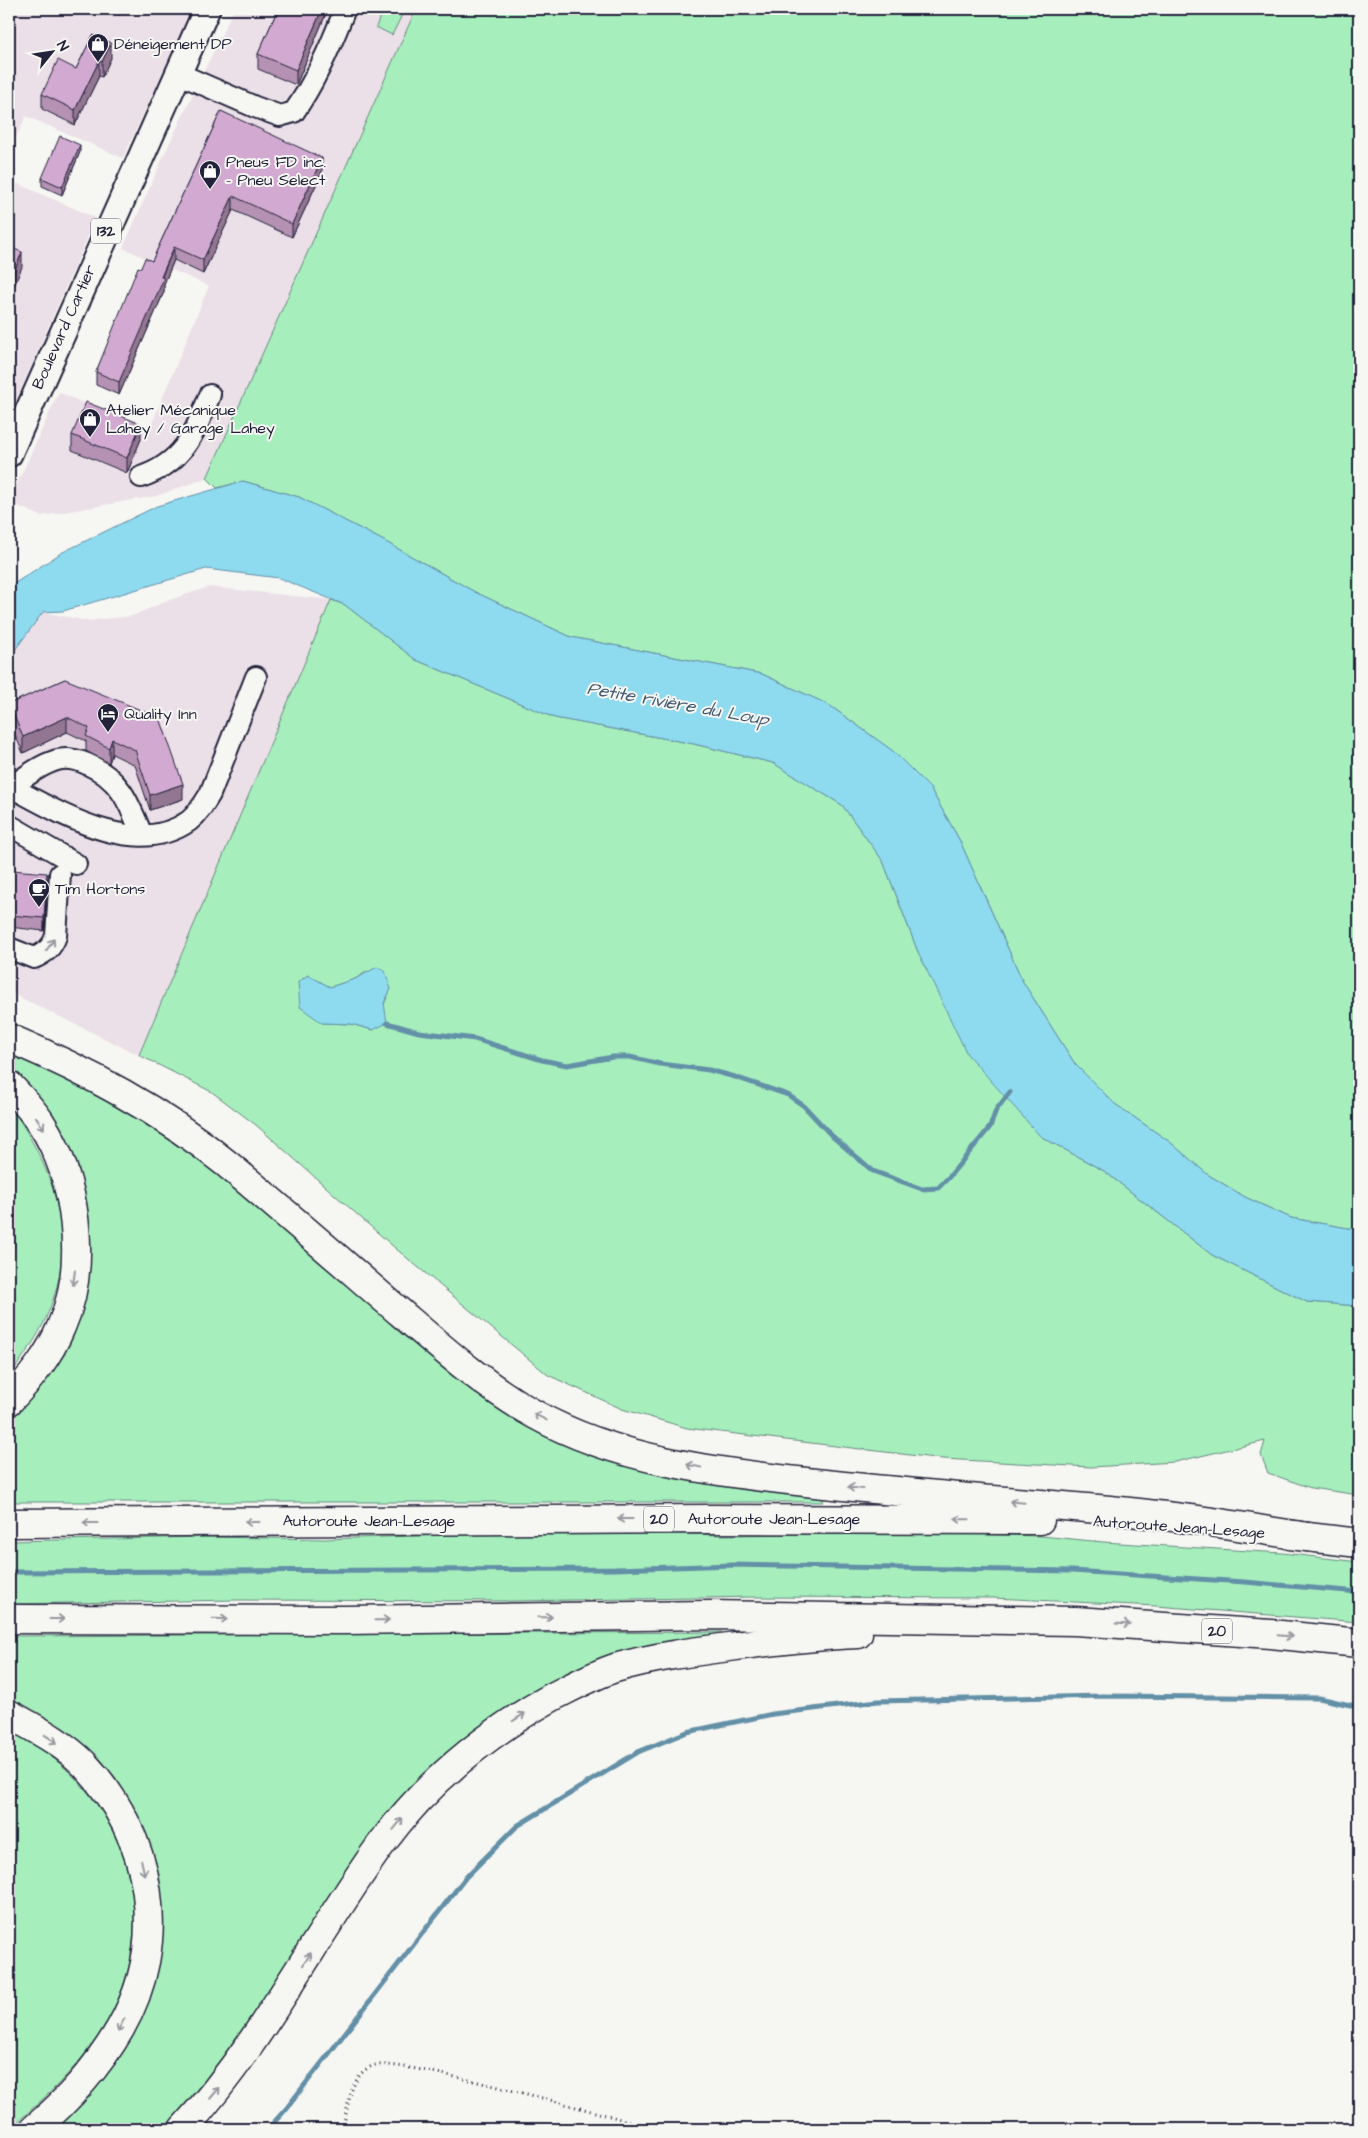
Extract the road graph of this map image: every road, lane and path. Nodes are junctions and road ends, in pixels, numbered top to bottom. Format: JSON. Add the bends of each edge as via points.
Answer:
{"nodes":[{"id":1,"x":207,"y":9,"type":"edge"},
{"id":2,"x":341,"y":9,"type":"edge"},
{"id":3,"x":177,"y":73,"type":"junction"},
{"id":4,"x":210,"y":394,"type":"dead end"},
{"id":5,"x":9,"y":454,"type":"edge"},
{"id":6,"x":141,"y":476,"type":"dead end"},
{"id":7,"x":256,"y":677,"type":"dead end"},
{"id":8,"x":10,"y":787,"type":"edge"},
{"id":9,"x":9,"y":825,"type":"edge"},
{"id":10,"x":142,"y":835,"type":"junction"},
{"id":11,"x":9,"y":948,"type":"edge"},
{"id":12,"x":9,"y":1038,"type":"edge"},
{"id":13,"x":9,"y":1085,"type":"edge"},
{"id":14,"x":9,"y":1401,"type":"edge"},
{"id":15,"x":9,"y":1523,"type":"edge"},
{"id":16,"x":1308,"y":1536,"type":"junction"},
{"id":17,"x":1359,"y":1542,"type":"edge"},
{"id":18,"x":9,"y":1619,"type":"edge"},
{"id":19,"x":1075,"y":1621,"type":"junction"},
{"id":20,"x":1359,"y":1643,"type":"edge"},
{"id":21,"x":9,"y":1714,"type":"edge"},
{"id":22,"x":34,"y":2129,"type":"edge"},
{"id":23,"x":183,"y":2129,"type":"edge"},
{"id":24,"x":343,"y":2129,"type":"edge"},
{"id":25,"x":658,"y":2129,"type":"edge"}],
"edges":[{"from":1,"to":3,"type":"main road","name":"Boulevard Cartier","number":"132"},
{"from":2,"to":3,"type":"lane","via":[[343,14],[318,73],[294,112],[280,116]]},
{"from":3,"to":5,"type":"main road","name":"Boulevard Cartier","number":"132"},
{"from":4,"to":6,"type":"lane","via":[[186,446],[176,458]]},
{"from":7,"to":10,"type":"lane","via":[[210,794],[199,812],[177,828]]},
{"from":8,"to":10,"type":"lane","via":[[82,823],[102,830]]},
{"from":8,"to":10,"type":"lane","via":[[42,766],[59,760],[78,760],[109,776],[120,788]]},
{"from":11,"to":9,"type":"lane","one_way":true,"via":[[34,958],[44,954],[53,944],[68,869]]},
{"from":16,"to":12,"type":"highway","one_way":true,"via":[[1167,1516],[737,1475],[616,1449],[537,1416],[485,1381],[446,1352],[226,1163],[184,1131],[90,1075]]},
{"from":13,"to":14,"type":"highway","one_way":true,"via":[[41,1123],[53,1146],[63,1169],[75,1226],[74,1278],[62,1327],[40,1365]]},
{"from":16,"to":15,"type":"highway","name":"Autoroute Jean-Lesage","number":"20","one_way":true,"via":[[1090,1521],[879,1518]]},
{"from":16,"to":17,"type":"highway","name":"Autoroute Jean-Lesage","number":"20"},
{"from":18,"to":19,"type":"highway","number":"20","one_way":true,"via":[[346,1620],[710,1615]]},
{"from":19,"to":20,"type":"highway","number":"20","one_way":true},
{"from":23,"to":19,"type":"highway","one_way":true,"via":[[231,2072],[378,1850],[410,1810],[445,1772],[482,1741],[528,1711],[613,1669],[659,1656],[833,1635]]},
{"from":21,"to":22,"type":"highway","one_way":true,"via":[[83,1763],[114,1801],[139,1852],[149,1911],[142,1972],[120,2029],[78,2085]]},
{"from":24,"to":25,"type":"path","via":[[354,2084],[361,2074],[373,2065],[392,2064]]}]}
